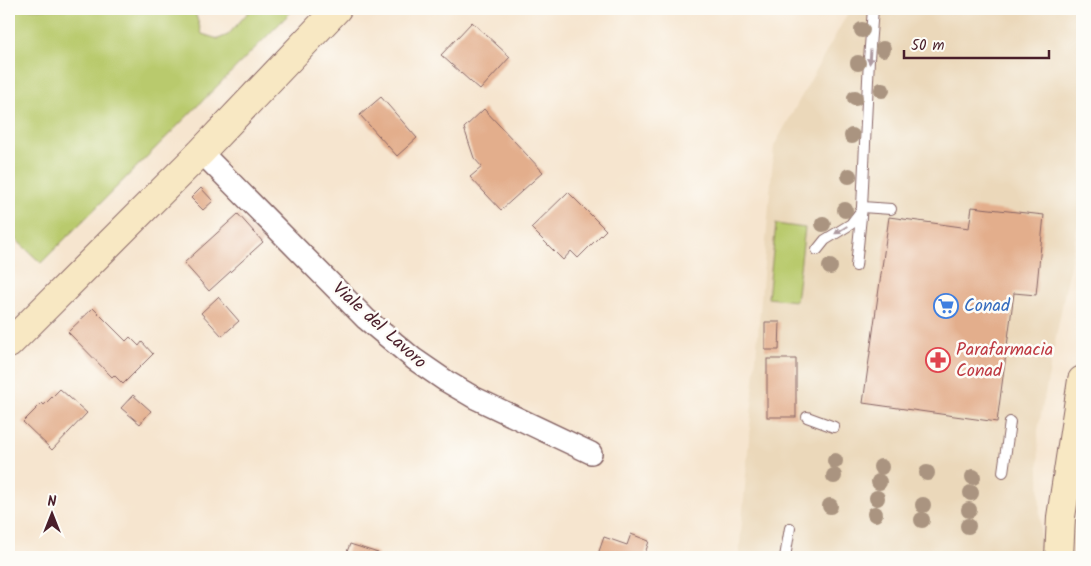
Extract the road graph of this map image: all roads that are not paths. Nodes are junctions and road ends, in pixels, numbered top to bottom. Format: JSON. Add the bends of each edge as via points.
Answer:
{"nodes":[{"id":1,"x":337,"y":9,"type":"edge"},
{"id":2,"x":874,"y":9,"type":"edge"},
{"id":3,"x":201,"y":152,"type":"junction"},
{"id":4,"x":862,"y":207,"type":"junction"},
{"id":5,"x":891,"y":209,"type":"dead end"},
{"id":6,"x":817,"y":250,"type":"dead end"},
{"id":7,"x":856,"y":266,"type":"dead end"},
{"id":8,"x":9,"y":344,"type":"edge"},
{"id":9,"x":1082,"y":380,"type":"edge"},
{"id":10,"x":807,"y":417,"type":"dead end"},
{"id":11,"x":1010,"y":422,"type":"dead end"},
{"id":12,"x":834,"y":427,"type":"dead end"},
{"id":13,"x":592,"y":453,"type":"dead end"},
{"id":14,"x":1003,"y":472,"type":"dead end"},
{"id":15,"x":790,"y":528,"type":"dead end"},
{"id":16,"x":786,"y":557,"type":"edge"},
{"id":17,"x":1059,"y":557,"type":"edge"}],
"edges":[{"from":1,"to":3,"type":"street"},
{"from":2,"to":4,"type":"lane","one_way":true},
{"from":3,"to":8,"type":"street"},
{"from":3,"to":13,"type":"street","name":"Viale del Lavoro","via":[[366,319],[414,359],[475,398]]},
{"from":4,"to":5,"type":"lane"},
{"from":4,"to":6,"type":"lane","one_way":true,"via":[[851,224],[825,240]]},
{"from":4,"to":7,"type":"lane"},
{"from":9,"to":17,"type":"street","via":[[1061,518]]},
{"from":10,"to":12,"type":"lane"},
{"from":11,"to":14,"type":"lane"},
{"from":15,"to":16,"type":"lane"}]}
